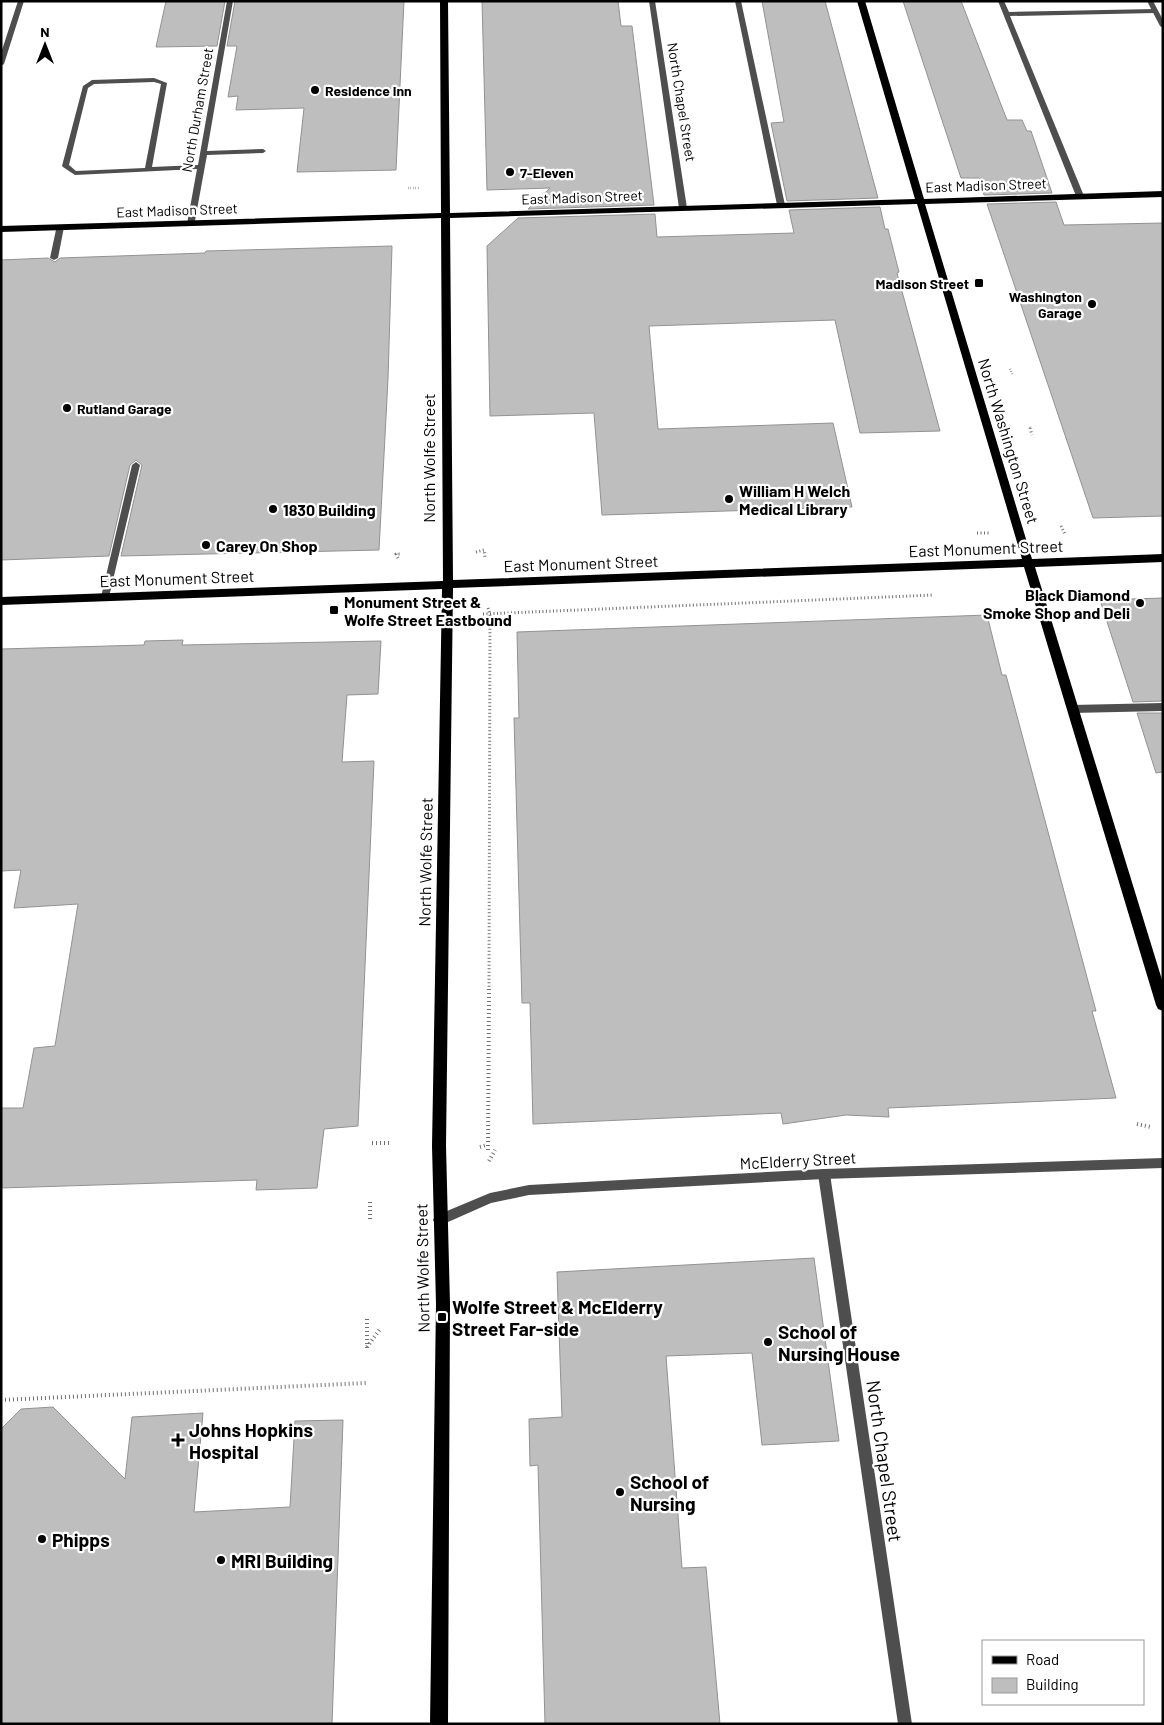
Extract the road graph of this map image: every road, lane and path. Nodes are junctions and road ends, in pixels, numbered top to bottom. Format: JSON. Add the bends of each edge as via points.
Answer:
{"nodes":[{"id":1,"x":21,"y":1,"type":"edge"},
{"id":2,"x":230,"y":1,"type":"edge"},
{"id":3,"x":444,"y":1,"type":"edge"},
{"id":4,"x":652,"y":1,"type":"edge"},
{"id":5,"x":738,"y":1,"type":"edge"},
{"id":6,"x":861,"y":1,"type":"edge"},
{"id":7,"x":1001,"y":1,"type":"edge"},
{"id":8,"x":1150,"y":1,"type":"edge"},
{"id":9,"x":1155,"y":11,"type":"junction"},
{"id":10,"x":1006,"y":14,"type":"junction"},
{"id":11,"x":1163,"y":26,"type":"edge"},
{"id":12,"x":1,"y":64,"type":"edge"},
{"id":13,"x":262,"y":151,"type":"dead end"},
{"id":14,"x":203,"y":152,"type":"junction"},
{"id":15,"x":200,"y":167,"type":"junction"},
{"id":16,"x":148,"y":169,"type":"junction"},
{"id":17,"x":408,"y":188,"type":"dead end"},
{"id":18,"x":423,"y":188,"type":"dead end"},
{"id":19,"x":1163,"y":194,"type":"edge"},
{"id":20,"x":1080,"y":196,"type":"junction"},
{"id":21,"x":920,"y":201,"type":"junction"},
{"id":22,"x":781,"y":205,"type":"junction"},
{"id":23,"x":684,"y":208,"type":"junction"},
{"id":24,"x":445,"y":214,"type":"junction"},
{"id":25,"x":191,"y":224,"type":"junction"},
{"id":26,"x":60,"y":227,"type":"junction"},
{"id":27,"x":1,"y":229,"type":"edge"},
{"id":28,"x":54,"y":258,"type":"dead end"},
{"id":29,"x":1010,"y":369,"type":"dead end"},
{"id":30,"x":1013,"y":376,"type":"dead end"},
{"id":31,"x":1030,"y":427,"type":"dead end"},
{"id":32,"x":1032,"y":435,"type":"dead end"},
{"id":33,"x":136,"y":465,"type":"dead end"},
{"id":34,"x":1061,"y":526,"type":"dead end"},
{"id":35,"x":977,"y":533,"type":"dead end"},
{"id":36,"x":990,"y":533,"type":"dead end"},
{"id":37,"x":1065,"y":534,"type":"dead end"},
{"id":38,"x":476,"y":552,"type":"dead end"},
{"id":39,"x":402,"y":554,"type":"dead end"},
{"id":40,"x":486,"y":557,"type":"dead end"},
{"id":41,"x":398,"y":558,"type":"dead end"},
{"id":42,"x":1163,"y":558,"type":"edge"},
{"id":43,"x":1029,"y":562,"type":"junction"},
{"id":44,"x":448,"y":584,"type":"junction"},
{"id":45,"x":944,"y":594,"type":"dead end"},
{"id":46,"x":105,"y":597,"type":"junction"},
{"id":47,"x":1,"y":601,"type":"edge"},
{"id":48,"x":483,"y":614,"type":"dead end"},
{"id":49,"x":490,"y":614,"type":"junction"},
{"id":50,"x":389,"y":617,"type":"dead end"},
{"id":51,"x":397,"y":617,"type":"dead end"},
{"id":52,"x":1163,"y":707,"type":"edge"},
{"id":53,"x":1072,"y":709,"type":"junction"},
{"id":54,"x":1157,"y":969,"type":"edge"},
{"id":55,"x":1163,"y":1005,"type":"edge"},
{"id":56,"x":1137,"y":1124,"type":"dead end"},
{"id":57,"x":1151,"y":1127,"type":"dead end"},
{"id":58,"x":372,"y":1142,"type":"dead end"},
{"id":59,"x":390,"y":1143,"type":"dead end"},
{"id":60,"x":480,"y":1148,"type":"dead end"},
{"id":61,"x":496,"y":1150,"type":"dead end"},
{"id":62,"x":489,"y":1161,"type":"dead end"},
{"id":63,"x":1163,"y":1163,"type":"edge"},
{"id":64,"x":824,"y":1174,"type":"junction"},
{"id":65,"x":370,"y":1202,"type":"dead end"},
{"id":66,"x":370,"y":1219,"type":"dead end"},
{"id":67,"x":439,"y":1220,"type":"junction"},
{"id":68,"x":367,"y":1319,"type":"dead end"},
{"id":69,"x":380,"y":1329,"type":"dead end"},
{"id":70,"x":366,"y":1383,"type":"dead end"},
{"id":71,"x":1,"y":1400,"type":"edge"},
{"id":72,"x":438,"y":1724,"type":"edge"},
{"id":73,"x":905,"y":1724,"type":"edge"}],
"edges":[{"from":1,"to":12,"type":"street"},
{"from":2,"to":14,"type":"street","name":"North Durham Street"},
{"from":3,"to":24,"type":"main road","name":"North Wolfe Street"},
{"from":4,"to":23,"type":"street","name":"North Chapel Street"},
{"from":5,"to":22,"type":"street"},
{"from":6,"to":21,"type":"main road","name":"North Washington Street"},
{"from":7,"to":10,"type":"street"},
{"from":8,"to":9,"type":"street"},
{"from":9,"to":10,"type":"street"},
{"from":9,"to":11,"type":"street"},
{"from":10,"to":20,"type":"street"},
{"from":13,"to":14,"type":"street"},
{"from":14,"to":15,"type":"street","name":"North Durham Street"},
{"from":15,"to":16,"type":"street"},
{"from":15,"to":25,"type":"street","name":"North Durham Street"},
{"from":16,"to":16,"type":"street","via":[[164,83],[154,80],[92,82],[85,87],[65,166],[75,173]]},
{"from":17,"to":18,"type":"path"},
{"from":19,"to":20,"type":"main road","name":"East Madison Street"},
{"from":20,"to":21,"type":"main road","name":"East Madison Street"},
{"from":21,"to":22,"type":"main road","name":"East Madison Street"},
{"from":21,"to":43,"type":"main road","name":"North Washington Street"},
{"from":22,"to":23,"type":"main road","name":"East Madison Street"},
{"from":23,"to":24,"type":"main road","name":"East Madison Street"},
{"from":24,"to":25,"type":"main road","name":"East Madison Street"},
{"from":24,"to":44,"type":"main road","name":"North Wolfe Street"},
{"from":25,"to":26,"type":"main road","name":"East Madison Street"},
{"from":26,"to":27,"type":"main road","name":"East Madison Street"},
{"from":26,"to":28,"type":"street"},
{"from":29,"to":30,"type":"path"},
{"from":31,"to":32,"type":"path"},
{"from":33,"to":46,"type":"street"},
{"from":34,"to":37,"type":"path"},
{"from":35,"to":36,"type":"path"},
{"from":38,"to":40,"type":"path","via":[[484,550]]},
{"from":39,"to":41,"type":"path","via":[[396,554]]},
{"from":42,"to":43,"type":"main road","name":"East Monument Street"},
{"from":43,"to":44,"type":"main road","name":"East Monument Street"},
{"from":43,"to":53,"type":"main road","name":"North Washington Street"},
{"from":44,"to":46,"type":"main road","name":"East Monument Street"},
{"from":44,"to":67,"type":"main road","name":"North Wolfe Street"},
{"from":45,"to":49,"type":"path"},
{"from":46,"to":47,"type":"main road","name":"East Monument Street"},
{"from":48,"to":49,"type":"path"},
{"from":49,"to":60,"type":"path","via":[[488,1147]]},
{"from":50,"to":51,"type":"path"},
{"from":52,"to":53,"type":"street"},
{"from":53,"to":54,"type":"main road","name":"North Washington Street"},
{"from":54,"to":55,"type":"main road","name":"North Washington Street"},
{"from":56,"to":57,"type":"path"},
{"from":58,"to":59,"type":"path"},
{"from":61,"to":62,"type":"path"},
{"from":63,"to":64,"type":"street","name":"McElderry Street"},
{"from":64,"to":67,"type":"street","name":"McElderry Street","via":[[529,1190],[490,1198]]},
{"from":64,"to":73,"type":"street","name":"North Chapel Street"},
{"from":65,"to":66,"type":"path"},
{"from":67,"to":72,"type":"main road","name":"North Wolfe Street","via":[[443,1304]]},
{"from":68,"to":69,"type":"path","via":[[367,1348]]},
{"from":70,"to":71,"type":"path"}]}
